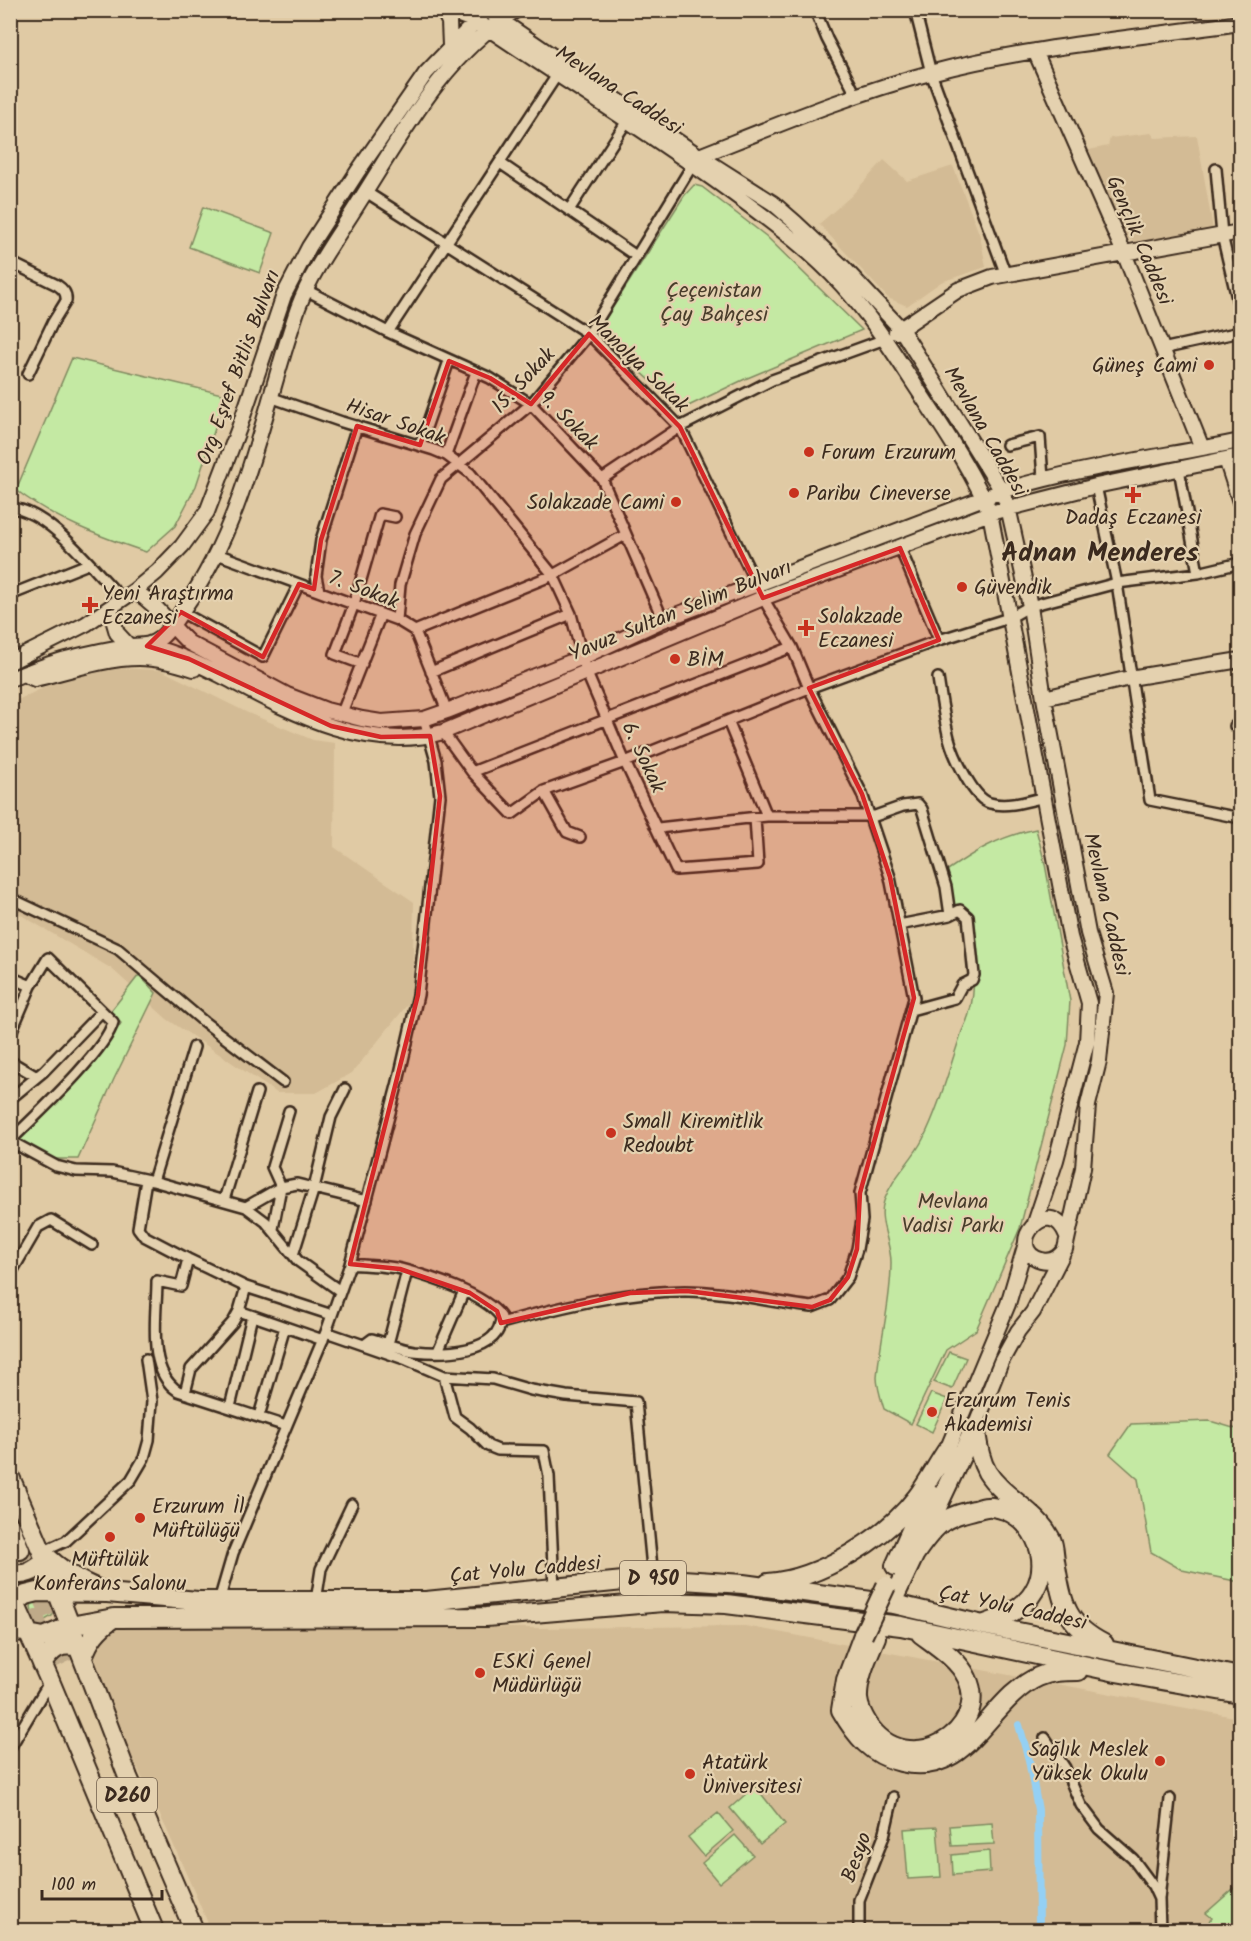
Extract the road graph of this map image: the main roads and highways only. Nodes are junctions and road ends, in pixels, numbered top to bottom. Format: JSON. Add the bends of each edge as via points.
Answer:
{"nodes":[{"id":1,"x":10,"y":1477,"type":"edge"},
{"id":2,"x":10,"y":1526,"type":"edge"},
{"id":3,"x":20,"y":1550,"type":"tunnel mouth"},
{"id":4,"x":44,"y":1557,"type":"junction"},
{"id":5,"x":911,"y":1560,"type":"junction"},
{"id":6,"x":10,"y":1573,"type":"edge"},
{"id":7,"x":743,"y":1584,"type":"junction"},
{"id":8,"x":891,"y":1590,"type":"junction"},
{"id":9,"x":57,"y":1593,"type":"junction"},
{"id":10,"x":107,"y":1593,"type":"junction"},
{"id":11,"x":12,"y":1600,"type":"edge"},
{"id":12,"x":114,"y":1618,"type":"junction"},
{"id":13,"x":983,"y":1625,"type":"junction"},
{"id":14,"x":70,"y":1626,"type":"junction"},
{"id":15,"x":914,"y":1630,"type":"junction"},
{"id":16,"x":19,"y":1634,"type":"edge"},
{"id":17,"x":870,"y":1636,"type":"junction"},
{"id":18,"x":1121,"y":1653,"type":"junction"},
{"id":19,"x":64,"y":1662,"type":"junction"},
{"id":20,"x":1116,"y":1672,"type":"junction"},
{"id":21,"x":1240,"y":1677,"type":"edge"},
{"id":22,"x":1240,"y":1694,"type":"edge"},
{"id":23,"x":154,"y":1930,"type":"edge"},
{"id":24,"x":166,"y":1930,"type":"edge"},
{"id":25,"x":184,"y":1930,"type":"edge"},
{"id":26,"x":194,"y":1930,"type":"edge"}],
"edges":[{"from":1,"to":4,"type":"highway"},
{"from":2,"to":3,"type":"highway"},
{"from":4,"to":6,"type":"highway","via":[[34,1571]]},
{"from":4,"to":9,"type":"highway"},
{"from":4,"to":10,"type":"highway"},
{"from":5,"to":8,"type":"highway"},
{"from":5,"to":13,"type":"highway","via":[[940,1524],[959,1513],[991,1507],[1024,1521],[1039,1544],[1041,1572],[1034,1592],[1007,1616]]},
{"from":5,"to":18,"type":"highway","via":[[975,1427],[987,1472],[1037,1520],[1052,1541],[1060,1593],[1075,1624]]},
{"from":7,"to":8,"type":"highway","via":[[811,1573],[855,1551],[896,1521],[917,1497],[947,1450]]},
{"from":7,"to":10,"type":"highway","name":"Çat Yolu Caddesi","number":"D 950","via":[[653,1578],[426,1601],[219,1601]]},
{"from":7,"to":13,"type":"highway","name":"Çat Yolu Caddesi","number":"D 950","via":[[894,1604]]},
{"from":8,"to":17,"type":"highway"},
{"from":9,"to":10,"type":"highway","name":"Çat Yolu Caddesi","number":"D 950"},
{"from":9,"to":11,"type":"highway","name":"Çat Yolu Caddesi","via":[[38,1592]]},
{"from":9,"to":14,"type":"highway"},
{"from":11,"to":16,"type":"highway"},
{"from":12,"to":14,"type":"highway","name":"Çat Yolu Caddesi","number":"D 950"},
{"from":12,"to":15,"type":"highway","name":"Çat Yolu Caddesi","number":"D 950","via":[[486,1617],[663,1602],[726,1604]]},
{"from":12,"to":19,"type":"highway"},
{"from":13,"to":18,"type":"highway","name":"Çat Yolu Caddesi","number":"D 950"},
{"from":14,"to":16,"type":"highway","name":"Çat Yolu Caddesi","via":[[44,1637]]},
{"from":14,"to":19,"type":"highway"},
{"from":15,"to":17,"type":"highway","via":[[949,1655],[968,1678],[972,1699],[956,1732],[942,1744],[922,1751],[897,1749],[875,1734],[860,1712],[859,1686]]},
{"from":15,"to":20,"type":"highway","name":"Çat Yolu Caddesi","number":"D 950"},
{"from":16,"to":19,"type":"highway"},
{"from":17,"to":20,"type":"highway","via":[[846,1680],[841,1710],[851,1728],[871,1749],[886,1758],[917,1765],[947,1759],[1017,1690],[1036,1677],[1056,1670]]},
{"from":18,"to":21,"type":"highway","name":"Çat Yolu Caddesi","number":"D 950"},
{"from":19,"to":23,"type":"highway"},
{"from":19,"to":24,"type":"highway","number":"D260"},
{"from":19,"to":25,"type":"highway","number":"D260"},
{"from":19,"to":26,"type":"highway","via":[[129,1777]]},
{"from":20,"to":22,"type":"highway","name":"Çat Yolu Caddesi","number":"D 950"}]}
